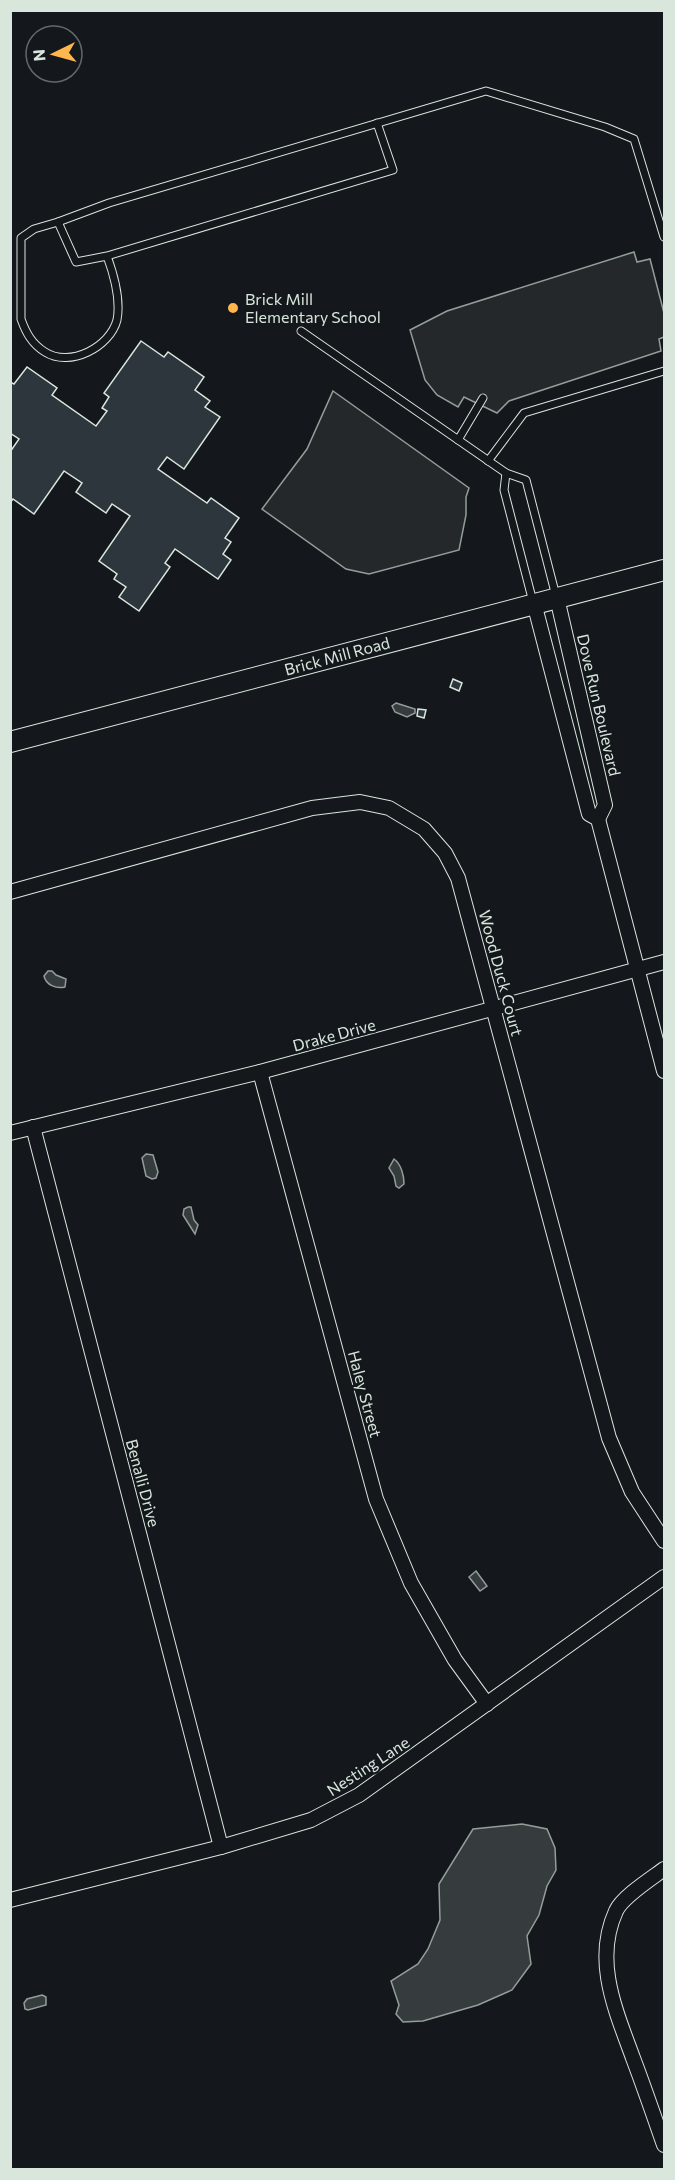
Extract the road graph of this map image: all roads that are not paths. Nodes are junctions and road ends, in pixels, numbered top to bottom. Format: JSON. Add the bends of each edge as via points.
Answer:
{"nodes":[{"id":1,"x":378,"y":123,"type":"junction"},
{"id":2,"x":58,"y":222,"type":"junction"},
{"id":3,"x":664,"y":237,"type":"edge"},
{"id":4,"x":107,"y":256,"type":"junction"},
{"id":5,"x":301,"y":331,"type":"dead end"},
{"id":6,"x":664,"y":371,"type":"edge"},
{"id":7,"x":483,"y":398,"type":"dead end"},
{"id":8,"x":458,"y":440,"type":"junction"},
{"id":9,"x":488,"y":461,"type":"junction"},
{"id":10,"x":506,"y":473,"type":"junction"},
{"id":11,"x":664,"y":570,"type":"edge"},
{"id":12,"x":557,"y":598,"type":"junction"},
{"id":13,"x":534,"y":603,"type":"junction"},
{"id":14,"x":10,"y":742,"type":"edge"},
{"id":15,"x":598,"y":819,"type":"junction"},
{"id":16,"x":10,"y":892,"type":"edge"},
{"id":17,"x":664,"y":963,"type":"edge"},
{"id":18,"x":638,"y":969,"type":"junction"},
{"id":19,"x":494,"y":1009,"type":"junction"},
{"id":20,"x":664,"y":1071,"type":"edge"},
{"id":21,"x":260,"y":1072,"type":"junction"},
{"id":22,"x":33,"y":1127,"type":"junction"},
{"id":23,"x":10,"y":1133,"type":"edge"},
{"id":24,"x":664,"y":1541,"type":"edge"},
{"id":25,"x":664,"y":1577,"type":"edge"},
{"id":26,"x":487,"y":1704,"type":"junction"},
{"id":27,"x":221,"y":1847,"type":"junction"},
{"id":28,"x":664,"y":1869,"type":"edge"},
{"id":29,"x":10,"y":1900,"type":"edge"},
{"id":30,"x":664,"y":2145,"type":"edge"}],
"edges":[{"from":1,"to":2,"type":"lane"},
{"from":1,"to":3,"type":"lane","via":[[486,91],[605,127],[634,139]]},
{"from":1,"to":4,"type":"lane","via":[[393,170]]},
{"from":2,"to":4,"type":"lane","via":[[76,262]]},
{"from":2,"to":4,"type":"lane","via":[[34,229],[21,238],[21,319],[33,343],[47,354],[78,356],[106,339],[116,321],[117,302]]},
{"from":5,"to":8,"type":"lane"},
{"from":6,"to":9,"type":"lane","via":[[524,412]]},
{"from":7,"to":8,"type":"lane"},
{"from":8,"to":9,"type":"lane"},
{"from":9,"to":10,"type":"lane"},
{"from":10,"to":12,"type":"lane","via":[[526,480]]},
{"from":10,"to":13,"type":"lane","via":[[504,490]]},
{"from":11,"to":12,"type":"street","name":"Brick Mill Road"},
{"from":12,"to":13,"type":"street","name":"Brick Mill Road"},
{"from":12,"to":15,"type":"street","name":"Dove Run Boulevard","via":[[605,806]]},
{"from":13,"to":14,"type":"street","name":"Brick Mill Road"},
{"from":13,"to":15,"type":"street","name":"Dove Run Boulevard","via":[[589,814]]},
{"from":15,"to":18,"type":"street","name":"Dove Run Boulevard"},
{"from":16,"to":19,"type":"street","name":"Wood Duck Court","via":[[312,808],[360,802],[388,808],[424,829],[445,853],[458,878]]},
{"from":17,"to":18,"type":"street","name":"Drake Drive"},
{"from":18,"to":19,"type":"street","name":"Drake Drive"},
{"from":18,"to":20,"type":"street","name":"Dove Run Boulevard"},
{"from":19,"to":21,"type":"street","name":"Drake Drive"},
{"from":19,"to":24,"type":"street","name":"Wood Duck Court","via":[[609,1438],[632,1492]]},
{"from":21,"to":22,"type":"street","name":"Drake Drive"},
{"from":21,"to":26,"type":"street","name":"Haley Street","via":[[376,1499],[411,1583],[454,1660]]},
{"from":22,"to":23,"type":"street","name":"Drake Drive"},
{"from":22,"to":27,"type":"street","name":"Benalli Drive"},
{"from":25,"to":26,"type":"street","name":"Nesting Lane"},
{"from":26,"to":27,"type":"street","name":"Nesting Lane","via":[[359,1795],[311,1820]]},
{"from":27,"to":29,"type":"street","name":"Nesting Lane"},
{"from":28,"to":30,"type":"street","via":[[616,1909],[606,1962],[610,1994]]}]}
